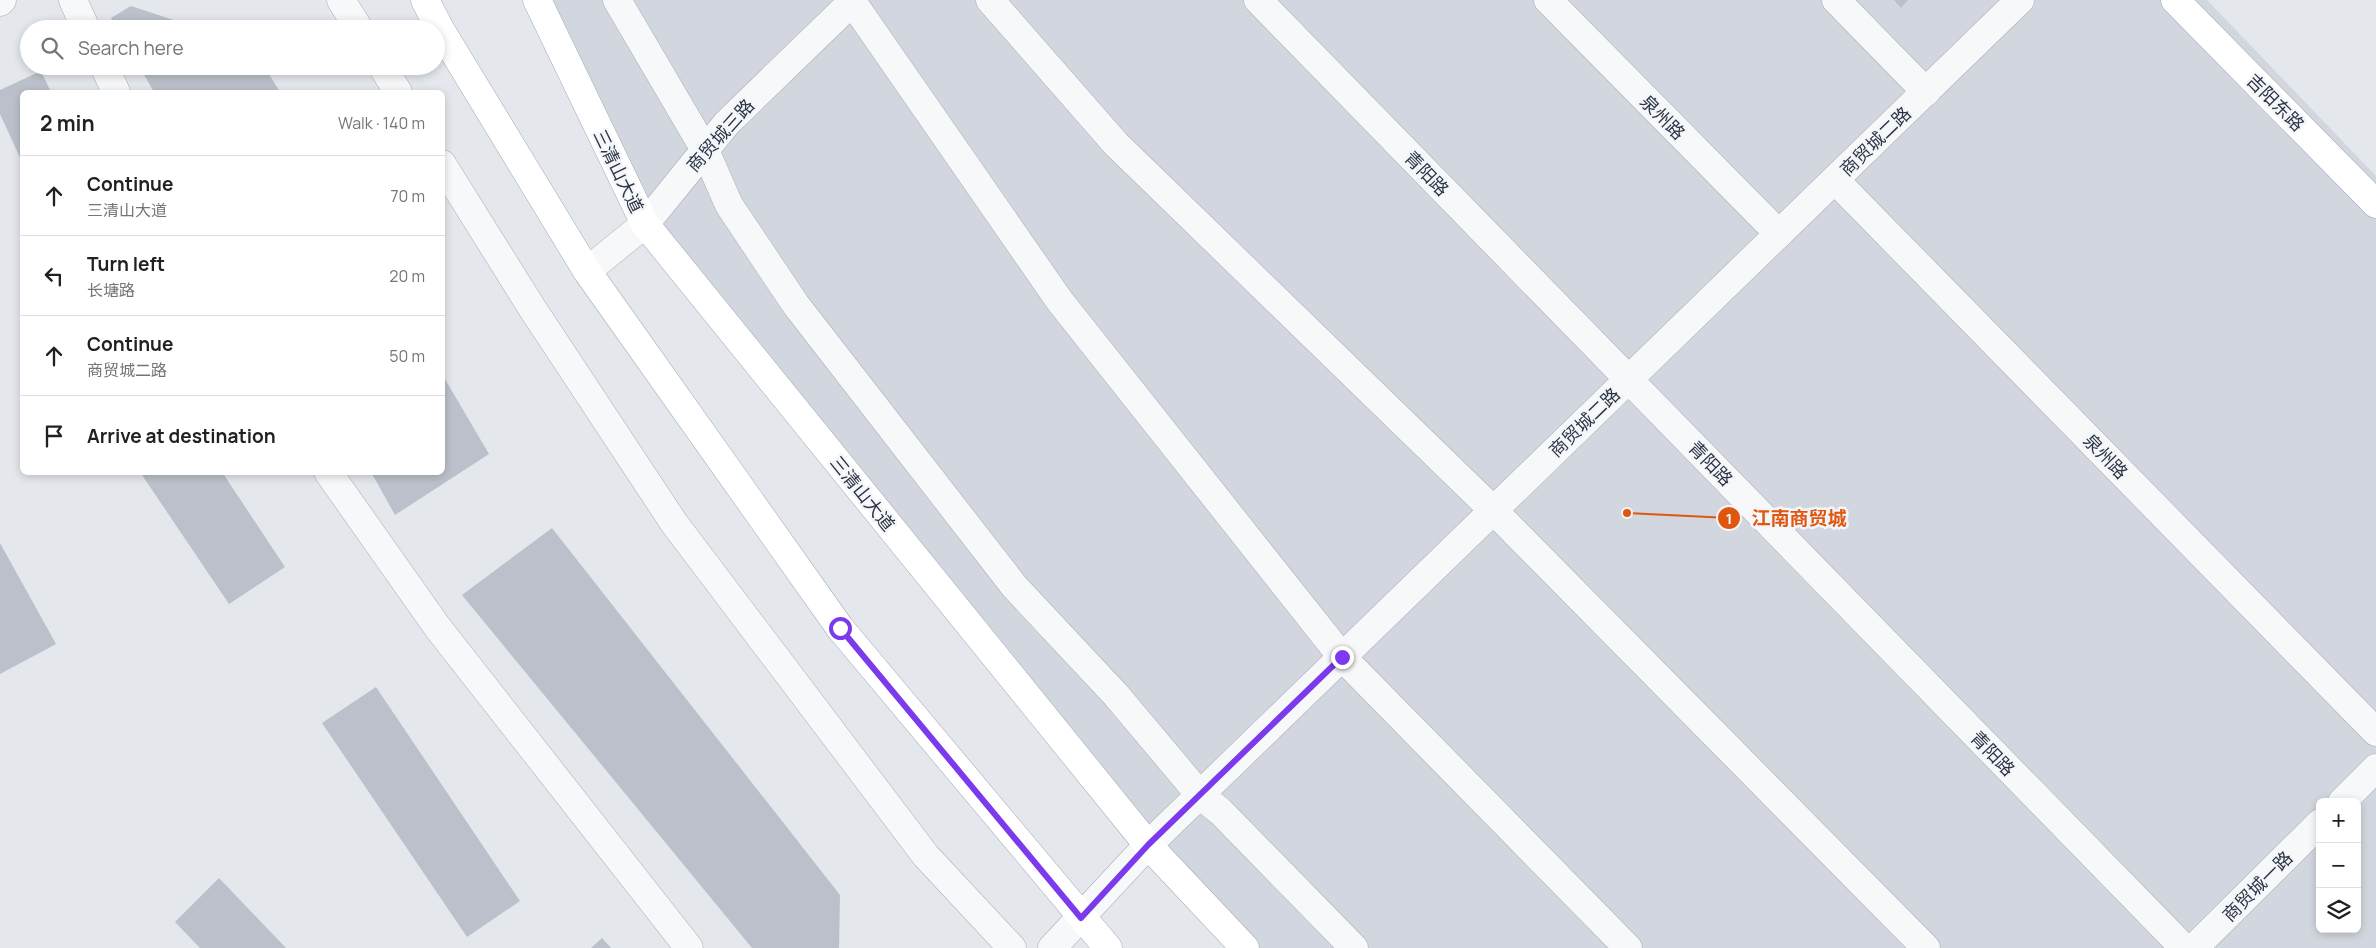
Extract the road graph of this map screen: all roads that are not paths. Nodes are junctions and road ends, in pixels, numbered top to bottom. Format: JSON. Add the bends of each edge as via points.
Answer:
{"nodes":[{"id":1,"x":73,"y":0,"type":"edge"},
{"id":2,"x":341,"y":0,"type":"edge"},
{"id":3,"x":425,"y":0,"type":"edge"},
{"id":4,"x":537,"y":0,"type":"edge"},
{"id":5,"x":617,"y":0,"type":"edge"},
{"id":6,"x":990,"y":0,"type":"edge"},
{"id":7,"x":1258,"y":0,"type":"edge"},
{"id":8,"x":1548,"y":0,"type":"edge"},
{"id":9,"x":1836,"y":0,"type":"edge"},
{"id":10,"x":2020,"y":0,"type":"edge"},
{"id":11,"x":2175,"y":0,"type":"edge"},
{"id":12,"x":852,"y":1,"type":"edge"},
{"id":13,"x":82,"y":20,"type":"edge"},
{"id":14,"x":353,"y":20,"type":"edge"},
{"id":15,"x":435,"y":20,"type":"edge"},
{"id":16,"x":445,"y":37,"type":"edge"},
{"id":17,"x":108,"y":75,"type":"edge"},
{"id":18,"x":388,"y":75,"type":"edge"},
{"id":19,"x":115,"y":90,"type":"edge"},
{"id":20,"x":397,"y":90,"type":"edge"},
{"id":21,"x":1926,"y":92,"type":"junction"},
{"id":22,"x":705,"y":150,"type":"junction"},
{"id":23,"x":445,"y":169,"type":"edge"},
{"id":24,"x":1835,"y":180,"type":"junction"},
{"id":25,"x":2376,"y":204,"type":"edge"},
{"id":26,"x":645,"y":224,"type":"junction"},
{"id":27,"x":1779,"y":234,"type":"junction"},
{"id":28,"x":586,"y":270,"type":"junction"},
{"id":29,"x":1629,"y":379,"type":"junction"},
{"id":30,"x":330,"y":475,"type":"edge"},
{"id":31,"x":1493,"y":510,"type":"junction"},
{"id":32,"x":1342,"y":657,"type":"junction"},
{"id":33,"x":2376,"y":732,"type":"edge"},
{"id":34,"x":2376,"y":768,"type":"edge"},
{"id":35,"x":1200,"y":795,"type":"junction"},
{"id":36,"x":2346,"y":798,"type":"edge"},
{"id":37,"x":2316,"y":827,"type":"edge"},
{"id":38,"x":1148,"y":845,"type":"junction"},
{"id":39,"x":1081,"y":918,"type":"junction"},
{"id":40,"x":689,"y":948,"type":"edge"},
{"id":41,"x":1012,"y":948,"type":"edge"},
{"id":42,"x":1052,"y":948,"type":"edge"},
{"id":43,"x":1108,"y":948,"type":"edge"},
{"id":44,"x":1245,"y":948,"type":"edge"},
{"id":45,"x":1354,"y":948,"type":"edge"},
{"id":46,"x":1628,"y":948,"type":"edge"},
{"id":47,"x":1926,"y":948,"type":"edge"},
{"id":48,"x":2184,"y":948,"type":"edge"},
{"id":49,"x":2194,"y":948,"type":"edge"}],
"edges":[{"from":1,"to":13,"type":"street"},
{"from":2,"to":14,"type":"street"},
{"from":3,"to":15,"type":"main road"},
{"from":4,"to":26,"type":"main road","name":"三清山大道"},
{"from":5,"to":22,"type":"street"},
{"from":6,"to":31,"type":"street","via":[[1116,144]]},
{"from":7,"to":29,"type":"street","name":"青阳路"},
{"from":8,"to":27,"type":"street","name":"泉州路"},
{"from":9,"to":21,"type":"street"},
{"from":10,"to":21,"type":"street","name":"商贸城二路"},
{"from":11,"to":25,"type":"main road","name":"吉阳东路"},
{"from":12,"to":22,"type":"street","name":"商贸城三路","via":[[727,122]]},
{"from":12,"to":32,"type":"street","via":[[1059,300]]},
{"from":16,"to":28,"type":"main road"},
{"from":17,"to":19,"type":"street"},
{"from":18,"to":20,"type":"street"},
{"from":21,"to":24,"type":"street","name":"商贸城二路"},
{"from":22,"to":26,"type":"street","name":"商贸城三路"},
{"from":22,"to":35,"type":"street","via":[[730,205],[808,321],[1014,586],[1116,696]]},
{"from":23,"to":41,"type":"street","via":[[532,308],[674,523],[926,856]]},
{"from":24,"to":27,"type":"street","name":"商贸城二路"},
{"from":24,"to":33,"type":"street","name":"泉州路"},
{"from":26,"to":28,"type":"street","name":"商贸城三路"},
{"from":26,"to":38,"type":"main road","name":"三清山大道"},
{"from":27,"to":29,"type":"street","name":"商贸城二路"},
{"from":28,"to":39,"type":"main road","via":[[840,628]]},
{"from":29,"to":31,"type":"street","name":"商贸城二路"},
{"from":29,"to":48,"type":"street","name":"青阳路"},
{"from":30,"to":40,"type":"street","via":[[438,628]]},
{"from":31,"to":32,"type":"street","name":"商贸城二路"},
{"from":31,"to":47,"type":"street"},
{"from":32,"to":35,"type":"street","name":"商贸城二路"},
{"from":32,"to":46,"type":"street"},
{"from":34,"to":36,"type":"street"},
{"from":35,"to":38,"type":"street","name":"商贸城二路"},
{"from":35,"to":45,"type":"street","via":[[1222,812]]},
{"from":37,"to":49,"type":"street","name":"商贸城一路"},
{"from":38,"to":39,"type":"street","name":"商贸城二路"},
{"from":38,"to":44,"type":"main road","name":"三清山大道"},
{"from":39,"to":42,"type":"street","name":"商贸城二路"},
{"from":39,"to":43,"type":"main road"}]}
